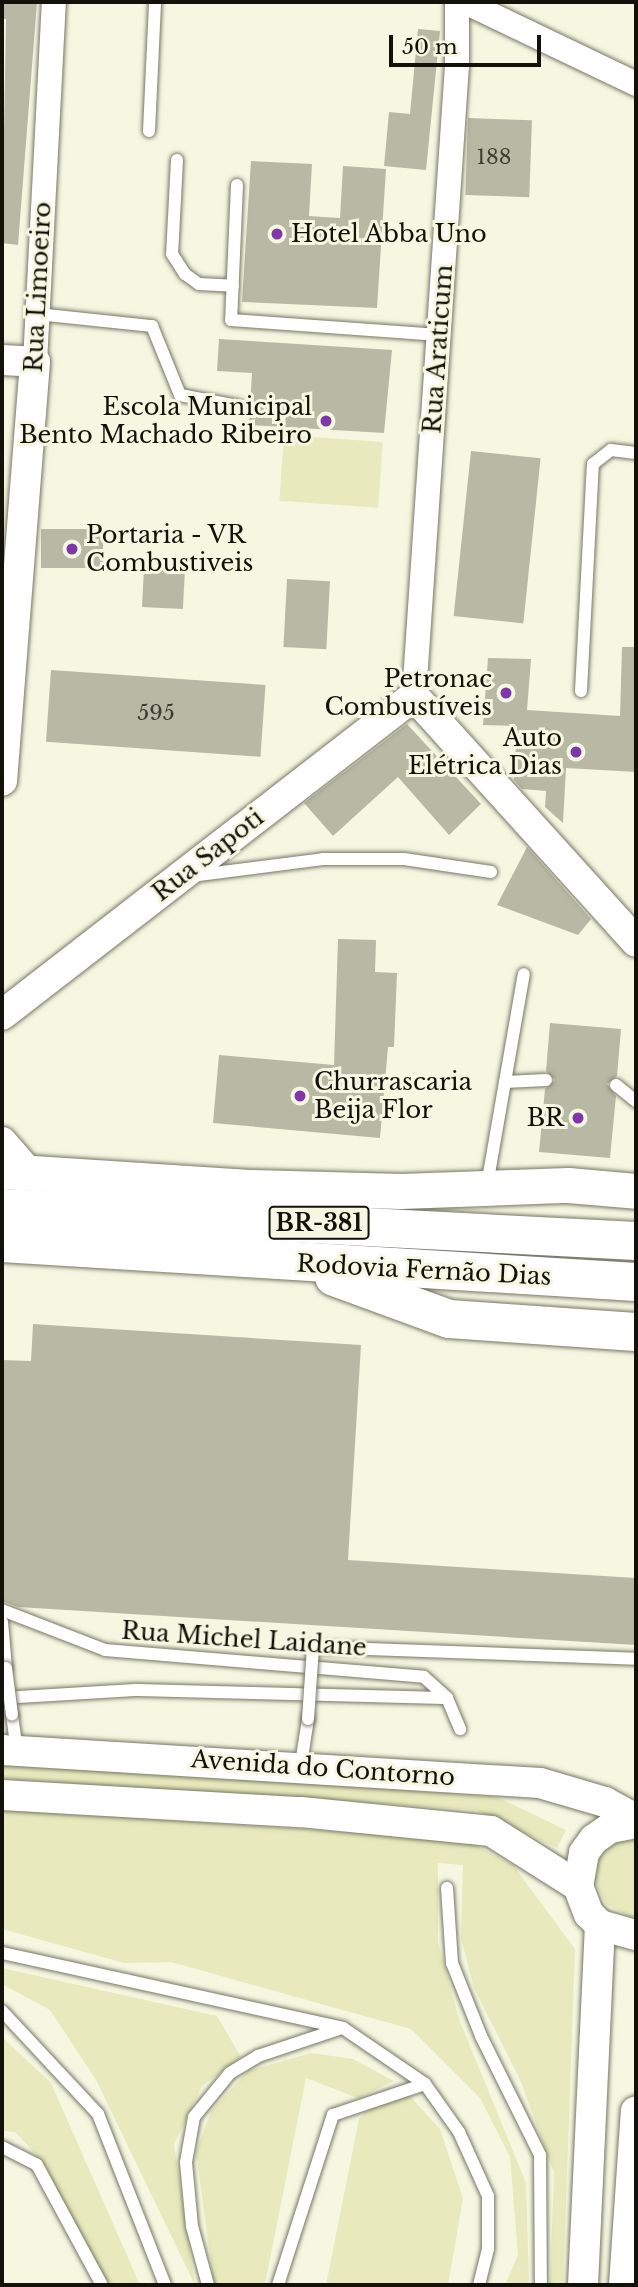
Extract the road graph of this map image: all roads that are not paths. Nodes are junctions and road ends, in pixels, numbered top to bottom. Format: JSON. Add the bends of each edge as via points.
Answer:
{"nodes":[{"id":1,"x":54,"y":2,"type":"edge"},
{"id":2,"x":155,"y":2,"type":"edge"},
{"id":3,"x":457,"y":2,"type":"edge"},
{"id":4,"x":466,"y":2,"type":"edge"},
{"id":5,"x":636,"y":84,"type":"edge"},
{"id":6,"x":149,"y":131,"type":"dead end"},
{"id":7,"x":177,"y":160,"type":"dead end"},
{"id":8,"x":237,"y":185,"type":"dead end"},
{"id":9,"x":233,"y":286,"type":"junction"},
{"id":10,"x":37,"y":314,"type":"junction"},
{"id":11,"x":439,"y":335,"type":"junction"},
{"id":12,"x":2,"y":360,"type":"edge"},
{"id":13,"x":34,"y":362,"type":"junction"},
{"id":14,"x":240,"y":406,"type":"dead end"},
{"id":15,"x":636,"y":453,"type":"edge"},
{"id":16,"x":581,"y":691,"type":"dead end"},
{"id":17,"x":414,"y":696,"type":"junction"},
{"id":18,"x":4,"y":707,"type":"edge"},
{"id":19,"x":2,"y":781,"type":"edge"},
{"id":20,"x":491,"y":872,"type":"dead end"},
{"id":21,"x":180,"y":877,"type":"junction"},
{"id":22,"x":636,"y":942,"type":"edge"},
{"id":23,"x":524,"y":974,"type":"dead end"},
{"id":24,"x":2,"y":1015,"type":"edge"},
{"id":25,"x":546,"y":1080,"type":"dead end"},
{"id":26,"x":505,"y":1082,"type":"junction"},
{"id":27,"x":617,"y":1085,"type":"dead end"},
{"id":28,"x":636,"y":1101,"type":"edge"},
{"id":29,"x":2,"y":1142,"type":"edge"},
{"id":30,"x":16,"y":1172,"type":"edge"},
{"id":31,"x":487,"y":1185,"type":"junction"},
{"id":32,"x":636,"y":1191,"type":"edge"},
{"id":33,"x":2,"y":1208,"type":"edge"},
{"id":34,"x":636,"y":1241,"type":"edge"},
{"id":35,"x":2,"y":1243,"type":"edge"},
{"id":36,"x":201,"y":1256,"type":"junction"},
{"id":37,"x":636,"y":1282,"type":"edge"},
{"id":38,"x":636,"y":1332,"type":"edge"},
{"id":39,"x":2,"y":1610,"type":"edge"},
{"id":40,"x":2,"y":1622,"type":"edge"},
{"id":41,"x":636,"y":1659,"type":"edge"},
{"id":42,"x":2,"y":1698,"type":"edge"},
{"id":43,"x":447,"y":1698,"type":"junction"},
{"id":44,"x":460,"y":1729,"type":"dead end"},
{"id":45,"x":9,"y":1750,"type":"edge"},
{"id":46,"x":301,"y":1765,"type":"junction"},
{"id":47,"x":2,"y":1795,"type":"edge"},
{"id":48,"x":636,"y":1821,"type":"edge"},
{"id":49,"x":578,"y":1886,"type":"junction"},
{"id":50,"x":447,"y":1888,"type":"dead end"},
{"id":51,"x":600,"y":1925,"type":"junction"},
{"id":52,"x":636,"y":1935,"type":"edge"},
{"id":53,"x":2,"y":1953,"type":"edge"},
{"id":54,"x":2,"y":2011,"type":"edge"},
{"id":55,"x":343,"y":2028,"type":"junction"},
{"id":56,"x":425,"y":2084,"type":"junction"},
{"id":57,"x":636,"y":2111,"type":"edge"},
{"id":58,"x":2,"y":2147,"type":"edge"},
{"id":59,"x":102,"y":2285,"type":"edge"},
{"id":60,"x":165,"y":2285,"type":"edge"},
{"id":61,"x":208,"y":2285,"type":"edge"},
{"id":62,"x":278,"y":2285,"type":"edge"},
{"id":63,"x":479,"y":2285,"type":"edge"},
{"id":64,"x":541,"y":2285,"type":"edge"},
{"id":65,"x":583,"y":2285,"type":"edge"},
{"id":66,"x":624,"y":2285,"type":"edge"}],
"edges":[{"from":1,"to":10,"type":"street","name":"Rua Limoeiro"},
{"from":2,"to":6,"type":"lane"},
{"from":3,"to":11,"type":"street","name":"Rua Araticum"},
{"from":4,"to":5,"type":"street"},
{"from":7,"to":9,"type":"lane","via":[[172,254],[185,274],[199,284]]},
{"from":8,"to":9,"type":"lane"},
{"from":9,"to":11,"type":"lane","via":[[231,320]]},
{"from":10,"to":13,"type":"street","name":"Rua Limoeiro"},
{"from":10,"to":14,"type":"lane","via":[[152,326],[180,395]]},
{"from":11,"to":17,"type":"street","name":"Rua Araticum"},
{"from":12,"to":13,"type":"street"},
{"from":13,"to":18,"type":"street","name":"Rua Limoeiro"},
{"from":15,"to":16,"type":"lane","via":[[611,450],[593,464]]},
{"from":17,"to":21,"type":"street","name":"Rua Sapoti"},
{"from":17,"to":22,"type":"street"},
{"from":18,"to":19,"type":"street","name":"Rua Limoeiro"},
{"from":20,"to":21,"type":"lane","via":[[404,859],[323,859]]},
{"from":21,"to":24,"type":"street","name":"Rua Sapoti"},
{"from":23,"to":26,"type":"lane"},
{"from":25,"to":26,"type":"lane"},
{"from":26,"to":31,"type":"lane"},
{"from":27,"to":28,"type":"lane"},
{"from":29,"to":30,"type":"street"},
{"from":30,"to":31,"type":"main road","number":"BR-381","via":[[374,1190]]},
{"from":31,"to":32,"type":"main road","number":"BR-381"},
{"from":33,"to":34,"type":"highway","name":"Rodovia Fernão Dias","number":"BR-381"},
{"from":35,"to":36,"type":"highway","name":"Rodovia Fernão Dias","number":"BR-381"},
{"from":36,"to":37,"type":"highway","name":"Rodovia Fernão Dias","number":"BR-381"},
{"from":36,"to":38,"type":"highway","number":"BR-381","via":[[344,1279],[449,1319]]},
{"from":39,"to":43,"type":"lane","name":"Rua Michel Laidane","via":[[105,1650],[424,1677]]},
{"from":40,"to":45,"type":"lane","bridge":true,"via":[[12,1715]]},
{"from":41,"to":46,"type":"lane","bridge":true,"via":[[313,1647]]},
{"from":42,"to":43,"type":"lane","via":[[135,1690]]},
{"from":43,"to":44,"type":"lane","name":"Rua Michel Laidane"},
{"from":45,"to":46,"type":"street","name":"Avenida do Contorno"},
{"from":46,"to":48,"type":"street","name":"Avenida do Contorno","via":[[540,1783],[605,1802]]},
{"from":47,"to":49,"type":"street","name":"Avenida do Contorno","via":[[301,1812],[491,1831]]},
{"from":48,"to":49,"type":"street","via":[[610,1828],[594,1839],[584,1853]]},
{"from":49,"to":51,"type":"street","via":[[589,1914]]},
{"from":50,"to":64,"type":"lane","via":[[452,1963],[481,2036],[540,2155]]},
{"from":51,"to":52,"type":"street"},
{"from":51,"to":65,"type":"street"},
{"from":53,"to":55,"type":"lane"},
{"from":54,"to":60,"type":"lane","via":[[98,2113]]},
{"from":55,"to":56,"type":"lane"},
{"from":55,"to":61,"type":"lane","via":[[258,2056],[230,2073],[194,2117],[187,2175],[192,2226]]},
{"from":56,"to":62,"type":"lane","via":[[333,2115]]},
{"from":56,"to":63,"type":"lane","via":[[459,2132],[488,2196],[488,2249]]},
{"from":57,"to":66,"type":"street"},
{"from":58,"to":59,"type":"lane","via":[[37,2165]]}]}
